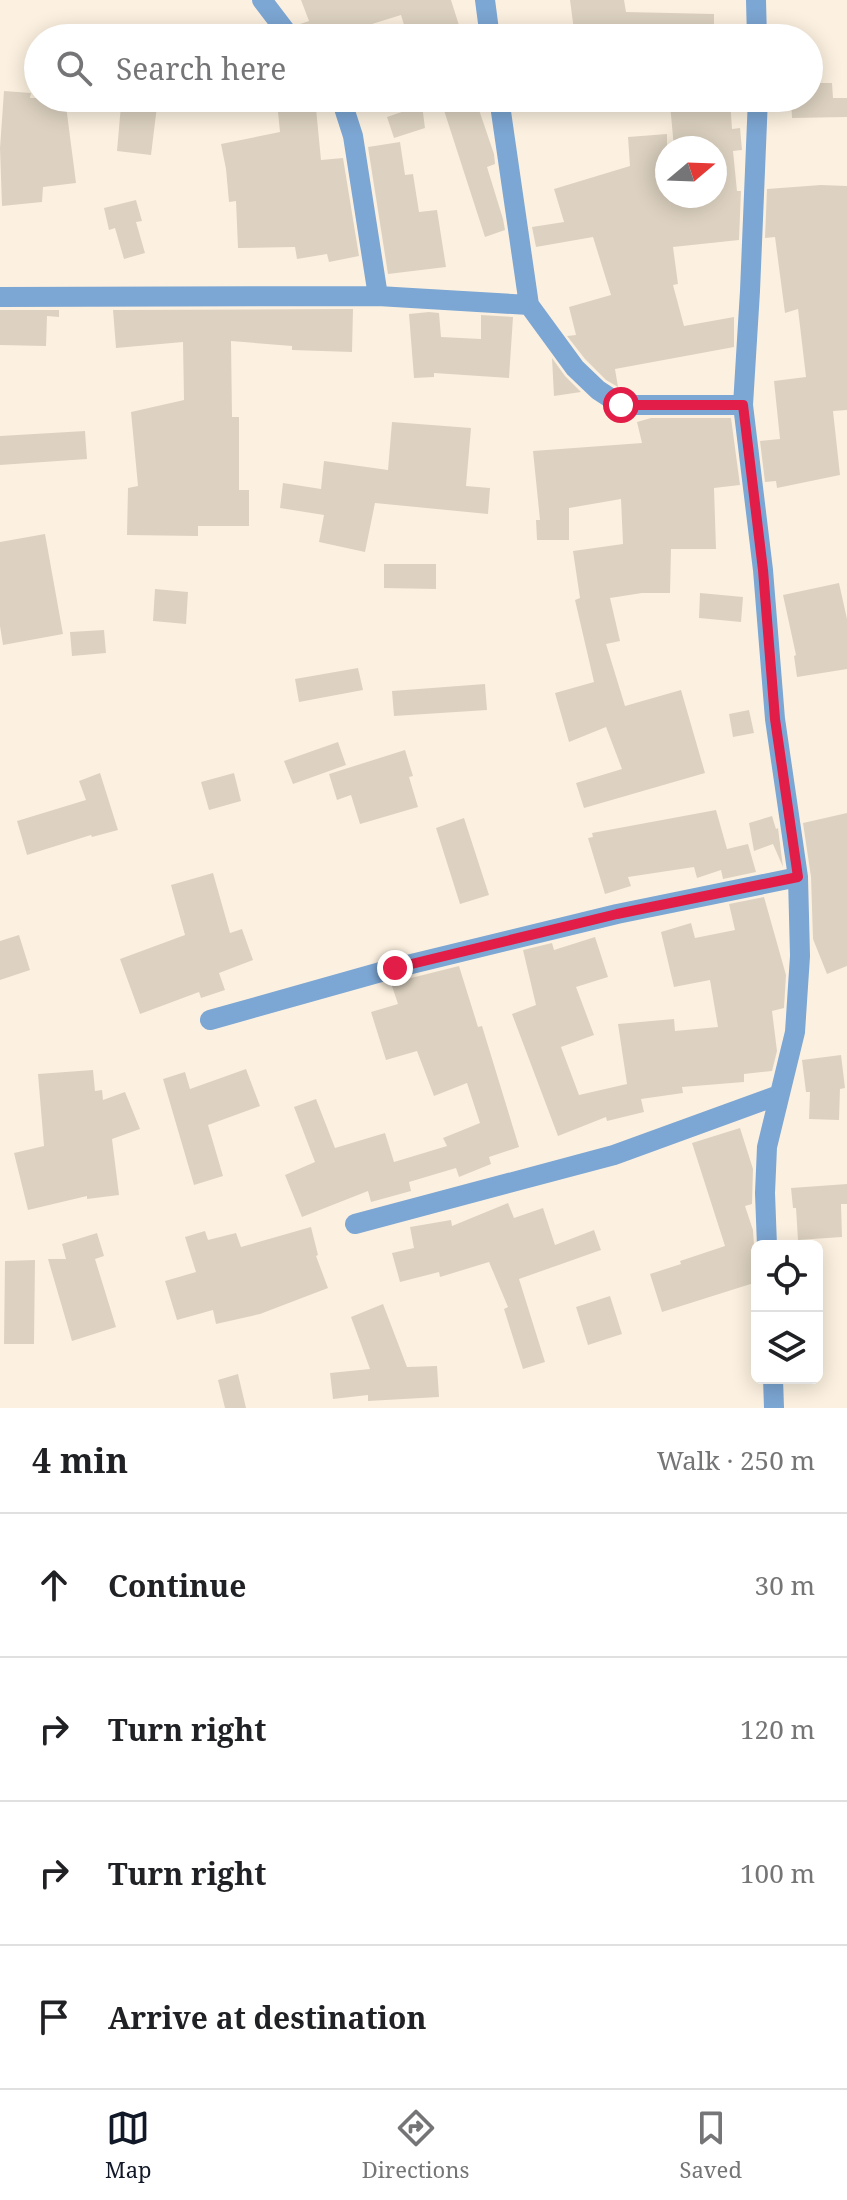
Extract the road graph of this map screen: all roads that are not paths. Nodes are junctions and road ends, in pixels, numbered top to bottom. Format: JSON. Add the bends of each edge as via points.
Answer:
{"nodes":[{"id":1,"x":262,"y":0,"type":"edge"},
{"id":2,"x":485,"y":0,"type":"edge"},
{"id":3,"x":756,"y":0,"type":"edge"},
{"id":4,"x":280,"y":24,"type":"edge"},
{"id":5,"x":488,"y":24,"type":"edge"},
{"id":6,"x":757,"y":24,"type":"edge"},
{"id":7,"x":345,"y":112,"type":"edge"},
{"id":8,"x":501,"y":112,"type":"edge"},
{"id":9,"x":757,"y":112,"type":"edge"},
{"id":10,"x":378,"y":296,"type":"junction"},
{"id":11,"x":0,"y":297,"type":"edge"},
{"id":12,"x":529,"y":305,"type":"junction"},
{"id":13,"x":743,"y":405,"type":"junction"},
{"id":14,"x":798,"y":877,"type":"junction"},
{"id":15,"x":210,"y":1020,"type":"dead end"},
{"id":16,"x":779,"y":1095,"type":"junction"},
{"id":17,"x":355,"y":1224,"type":"dead end"},
{"id":18,"x":767,"y":1240,"type":"edge"},
{"id":19,"x":773,"y":1384,"type":"edge"},
{"id":20,"x":774,"y":1408,"type":"edge"}],
"edges":[{"from":1,"to":4,"type":"street"},
{"from":2,"to":5,"type":"street"},
{"from":3,"to":6,"type":"street"},
{"from":7,"to":10,"type":"street"},
{"from":8,"to":12,"type":"street"},
{"from":9,"to":13,"type":"street"},
{"from":10,"to":11,"type":"street"},
{"from":10,"to":12,"type":"street"},
{"from":12,"to":13,"type":"street","via":[[575,368],[621,405]]},
{"from":13,"to":14,"type":"street","via":[[775,719]]},
{"from":14,"to":15,"type":"street","via":[[617,914]]},
{"from":14,"to":16,"type":"street","via":[[795,1032]]},
{"from":16,"to":17,"type":"street","via":[[614,1155]]},
{"from":16,"to":18,"type":"street","via":[[767,1147]]},
{"from":19,"to":20,"type":"street"}]}
